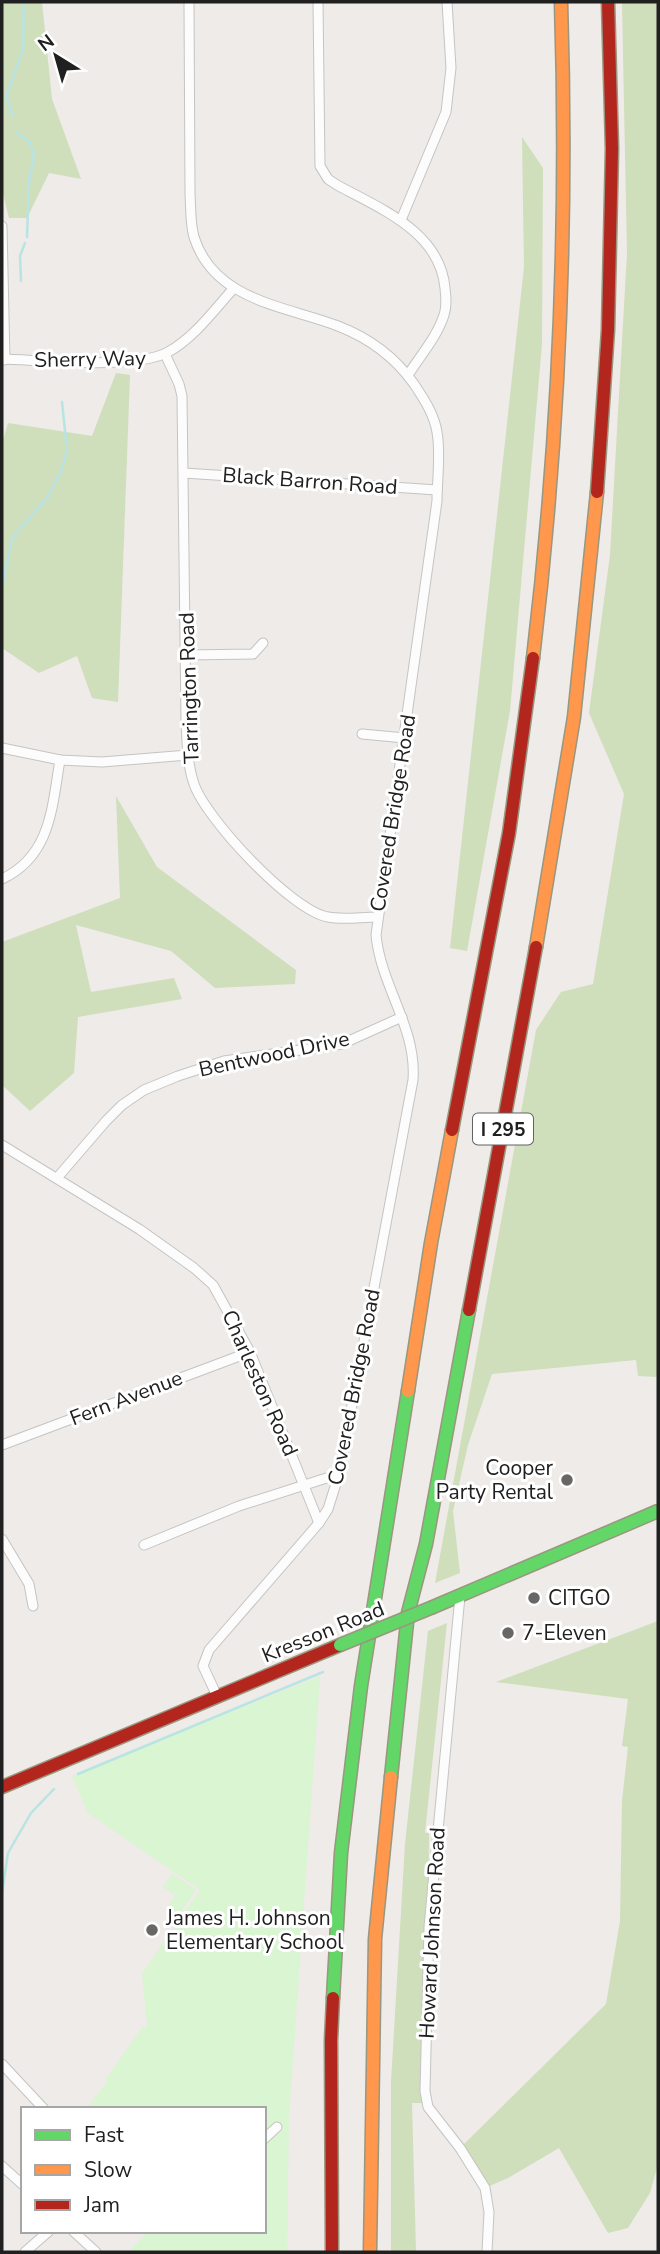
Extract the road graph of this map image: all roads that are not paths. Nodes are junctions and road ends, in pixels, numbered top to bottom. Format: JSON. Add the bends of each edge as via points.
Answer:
{"nodes":[{"id":1,"x":189,"y":2,"type":"edge"},
{"id":2,"x":318,"y":2,"type":"edge"},
{"id":3,"x":447,"y":2,"type":"edge"},
{"id":4,"x":561,"y":2,"type":"edge"},
{"id":5,"x":608,"y":2,"type":"edge"},
{"id":6,"x":401,"y":220,"type":"junction"},
{"id":7,"x":2,"y":226,"type":"edge"},
{"id":8,"x":234,"y":288,"type":"junction"},
{"id":9,"x":165,"y":354,"type":"junction"},
{"id":10,"x":3,"y":359,"type":"edge"},
{"id":11,"x":408,"y":375,"type":"junction"},
{"id":12,"x":184,"y":473,"type":"junction"},
{"id":13,"x":437,"y":490,"type":"junction"},
{"id":14,"x":263,"y":643,"type":"dead end"},
{"id":15,"x":186,"y":654,"type":"junction"},
{"id":16,"x":362,"y":734,"type":"dead end"},
{"id":17,"x":404,"y":738,"type":"junction"},
{"id":18,"x":2,"y":748,"type":"edge"},
{"id":19,"x":188,"y":755,"type":"junction"},
{"id":20,"x":60,"y":760,"type":"junction"},
{"id":21,"x":2,"y":879,"type":"edge"},
{"id":22,"x":377,"y":917,"type":"junction"},
{"id":23,"x":402,"y":1017,"type":"junction"},
{"id":24,"x":2,"y":1145,"type":"edge"},
{"id":25,"x":57,"y":1178,"type":"junction"},
{"id":26,"x":250,"y":1352,"type":"junction"},
{"id":27,"x":2,"y":1445,"type":"edge"},
{"id":28,"x":339,"y":1474,"type":"junction"},
{"id":29,"x":304,"y":1483,"type":"junction"},
{"id":30,"x":658,"y":1511,"type":"edge"},
{"id":31,"x":319,"y":1523,"type":"junction"},
{"id":32,"x":2,"y":1539,"type":"edge"},
{"id":33,"x":144,"y":1545,"type":"dead end"},
{"id":34,"x":460,"y":1596,"type":"junction"},
{"id":35,"x":33,"y":1606,"type":"dead end"},
{"id":36,"x":217,"y":1696,"type":"junction"},
{"id":37,"x":2,"y":1787,"type":"edge"},
{"id":38,"x":2,"y":2063,"type":"edge"},
{"id":39,"x":42,"y":2107,"type":"edge"},
{"id":40,"x":276,"y":2127,"type":"dead end"},
{"id":41,"x":266,"y":2136,"type":"edge"},
{"id":42,"x":2,"y":2166,"type":"edge"},
{"id":43,"x":21,"y":2183,"type":"edge"},
{"id":44,"x":48,"y":2233,"type":"edge"},
{"id":45,"x":75,"y":2233,"type":"edge"},
{"id":46,"x":25,"y":2252,"type":"edge"},
{"id":47,"x":96,"y":2252,"type":"edge"},
{"id":48,"x":332,"y":2252,"type":"edge"},
{"id":49,"x":370,"y":2252,"type":"edge"},
{"id":50,"x":487,"y":2252,"type":"edge"}],
"edges":[{"from":1,"to":8,"type":"street","name":"Covered Bridge Road","via":[[191,223],[210,266]]},
{"from":2,"to":6,"type":"street","via":[[320,166],[337,186]]},
{"from":3,"to":6,"type":"street","via":[[451,68],[446,112]]},
{"from":4,"to":48,"type":"main road","number":"I 295","via":[[560,316],[545,559],[511,821],[430,1243],[361,1686],[341,1853],[331,2040]]},
{"from":5,"to":49,"type":"main road","number":"I 295","via":[[612,149],[608,330],[595,520],[574,717],[541,919],[426,1544],[408,1613],[375,1939]]},
{"from":6,"to":11,"type":"street","via":[[422,238],[441,265],[446,301],[436,333]]},
{"from":7,"to":10,"type":"street"},
{"from":8,"to":9,"type":"street","name":"Sherry Way","via":[[187,339]]},
{"from":8,"to":11,"type":"street","name":"Covered Bridge Road","via":[[270,306],[371,342]]},
{"from":9,"to":10,"type":"street","name":"Sherry Way","via":[[140,362]]},
{"from":9,"to":12,"type":"street","name":"Tarrington Road","via":[[182,396]]},
{"from":11,"to":13,"type":"street","name":"Covered Bridge Road","via":[[424,398],[437,431]]},
{"from":12,"to":13,"type":"street","name":"Black Barron Road"},
{"from":12,"to":15,"type":"street","name":"Tarrington Road"},
{"from":13,"to":17,"type":"street","name":"Covered Bridge Road"},
{"from":14,"to":15,"type":"street","via":[[253,654]]},
{"from":15,"to":19,"type":"street","name":"Tarrington Road"},
{"from":16,"to":17,"type":"street"},
{"from":17,"to":22,"type":"street","name":"Covered Bridge Road"},
{"from":18,"to":20,"type":"street"},
{"from":19,"to":20,"type":"street","via":[[102,762]]},
{"from":19,"to":22,"type":"street","name":"Tarrington Road","via":[[200,798],[270,879],[306,908],[328,918]]},
{"from":20,"to":21,"type":"street","via":[[43,840],[21,867]]},
{"from":22,"to":23,"type":"street","name":"Covered Bridge Road","via":[[377,952]]},
{"from":23,"to":25,"type":"street","name":"Bentwood Drive","via":[[342,1044],[224,1061],[144,1090],[106,1121]]},
{"from":23,"to":28,"type":"street","name":"Covered Bridge Road","via":[[413,1050],[413,1080]]},
{"from":24,"to":25,"type":"street","name":"Charleston Road"},
{"from":25,"to":26,"type":"street","name":"Charleston Road","via":[[139,1229],[213,1285]]},
{"from":26,"to":27,"type":"street","name":"Fern Avenue"},
{"from":26,"to":29,"type":"street","name":"Charleston Road"},
{"from":28,"to":29,"type":"street"},
{"from":28,"to":31,"type":"street","name":"Covered Bridge Road"},
{"from":29,"to":31,"type":"street","name":"Charleston Road"},
{"from":29,"to":33,"type":"street"},
{"from":30,"to":34,"type":"main road","name":"Kresson Road"},
{"from":31,"to":36,"type":"street","name":"Covered Bridge Road","via":[[209,1650],[203,1666]]},
{"from":32,"to":35,"type":"street","via":[[29,1584]]},
{"from":34,"to":36,"type":"main road","name":"Kresson Road","bridge":true},
{"from":34,"to":50,"type":"street","name":"Howard Johnson Road","via":[[429,1927],[425,2091],[428,2107],[485,2188]]},
{"from":36,"to":37,"type":"main road","name":"Kresson Road"},
{"from":38,"to":39,"type":"street"},
{"from":40,"to":41,"type":"street"},
{"from":42,"to":43,"type":"street"},
{"from":44,"to":46,"type":"street"},
{"from":45,"to":47,"type":"street"}]}
